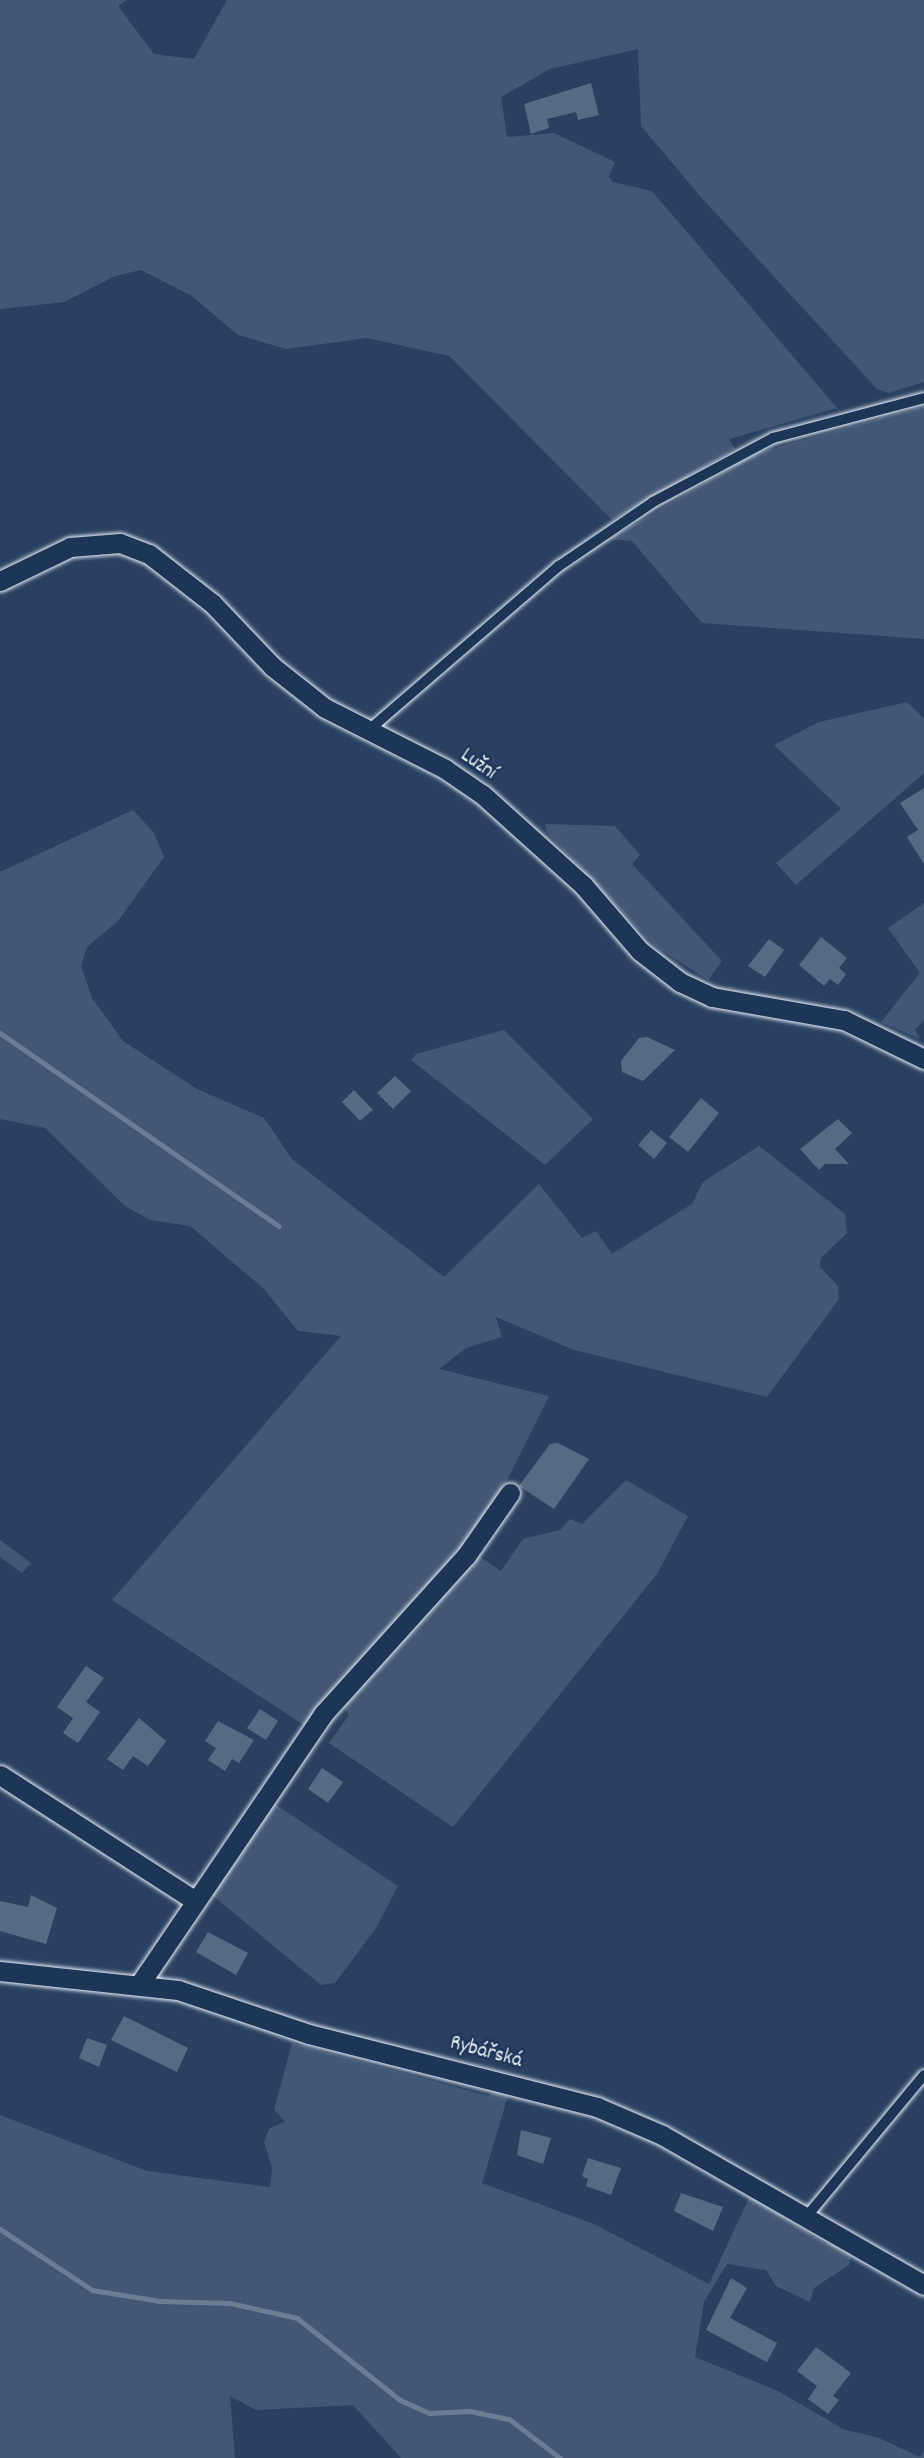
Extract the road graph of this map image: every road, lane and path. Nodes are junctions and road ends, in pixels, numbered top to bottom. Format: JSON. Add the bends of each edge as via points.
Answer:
{"nodes":[{"id":1,"x":924,"y":398,"type":"edge"},
{"id":2,"x":0,"y":581,"type":"edge"},
{"id":3,"x":370,"y":729,"type":"junction"},
{"id":4,"x":924,"y":1059,"type":"edge"},
{"id":5,"x":510,"y":1493,"type":"dead end"},
{"id":6,"x":0,"y":1775,"type":"edge"},
{"id":7,"x":194,"y":1900,"type":"junction"},
{"id":8,"x":0,"y":1971,"type":"edge"},
{"id":9,"x":139,"y":1985,"type":"junction"},
{"id":10,"x":924,"y":2075,"type":"edge"},
{"id":11,"x":807,"y":2216,"type":"junction"},
{"id":12,"x":924,"y":2285,"type":"edge"}],
"edges":[{"from":1,"to":3,"type":"lane","via":[[773,438],[653,502],[548,575]]},
{"from":2,"to":3,"type":"street","name":"Lužní","via":[[70,547],[120,543],[149,554],[212,603],[284,675],[325,708]]},
{"from":3,"to":4,"type":"street","name":"Lužní","via":[[482,795],[583,885],[640,951],[680,982],[712,998],[844,1020]]},
{"from":5,"to":7,"type":"street","via":[[466,1556],[323,1714]]},
{"from":6,"to":7,"type":"street"},
{"from":7,"to":9,"type":"street"},
{"from":8,"to":9,"type":"street","name":"Rybářská"},
{"from":9,"to":11,"type":"street","name":"Rybářská","via":[[178,1990],[309,2034],[597,2107],[662,2135]]},
{"from":10,"to":11,"type":"lane"},
{"from":11,"to":12,"type":"street","name":"Rybářská"}]}
